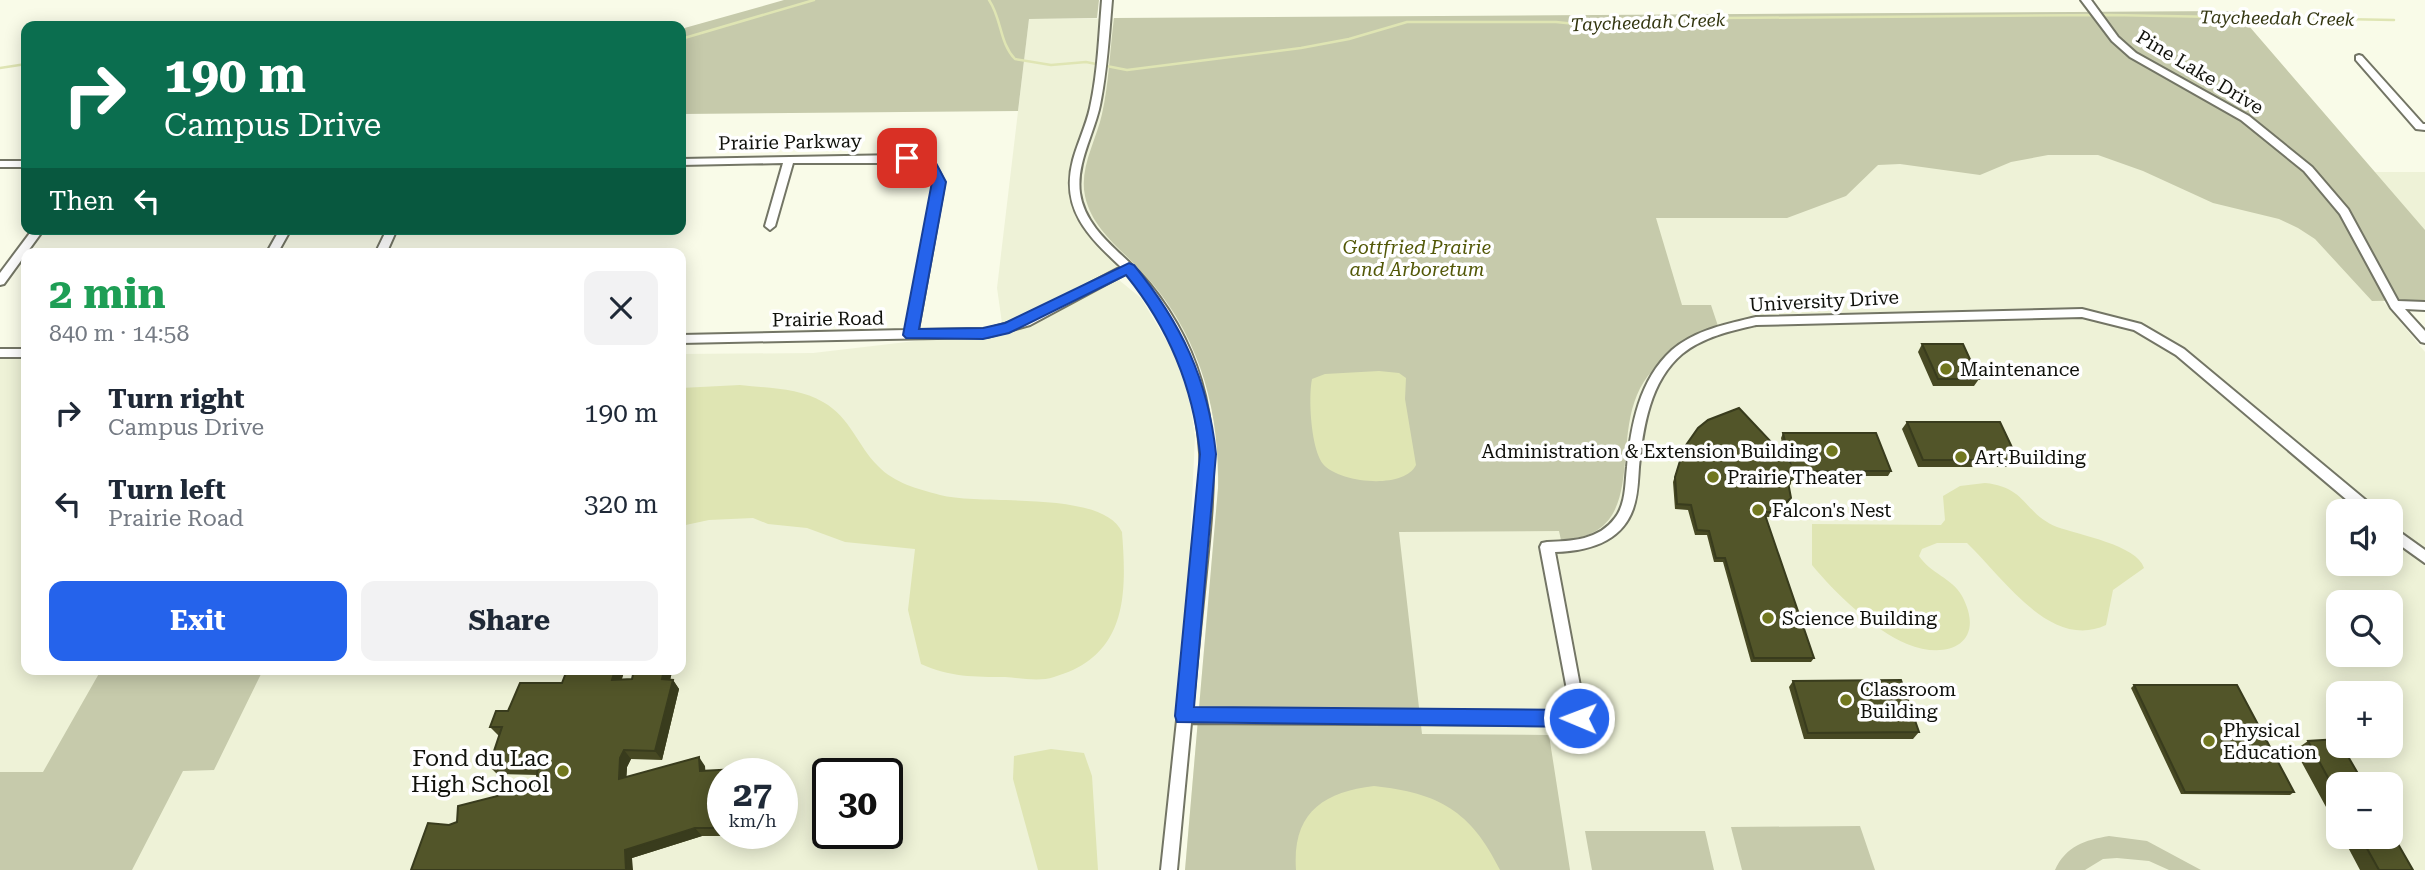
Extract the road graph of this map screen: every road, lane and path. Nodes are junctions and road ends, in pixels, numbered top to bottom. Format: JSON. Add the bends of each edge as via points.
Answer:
{"nodes":[{"id":1,"x":1107,"y":0,"type":"edge"},
{"id":2,"x":2086,"y":0,"type":"edge"},
{"id":3,"x":2359,"y":58,"type":"dead end"},
{"id":4,"x":2425,"y":127,"type":"edge"},
{"id":5,"x":789,"y":160,"type":"junction"},
{"id":6,"x":686,"y":162,"type":"edge"},
{"id":7,"x":0,"y":164,"type":"edge"},
{"id":8,"x":21,"y":164,"type":"edge"},
{"id":9,"x":770,"y":226,"type":"dead end"},
{"id":10,"x":21,"y":253,"type":"edge"},
{"id":11,"x":1129,"y":268,"type":"junction"},
{"id":12,"x":0,"y":281,"type":"edge"},
{"id":13,"x":2395,"y":306,"type":"junction"},
{"id":14,"x":2425,"y":306,"type":"edge"},
{"id":15,"x":911,"y":335,"type":"junction"},
{"id":16,"x":686,"y":339,"type":"edge"},
{"id":17,"x":2425,"y":340,"type":"edge"},
{"id":18,"x":21,"y":353,"type":"edge"},
{"id":19,"x":0,"y":354,"type":"edge"},
{"id":20,"x":2355,"y":499,"type":"edge"},
{"id":21,"x":2403,"y":540,"type":"edge"},
{"id":22,"x":2425,"y":558,"type":"edge"},
{"id":23,"x":1184,"y":716,"type":"junction"},
{"id":24,"x":1169,"y":870,"type":"edge"}],
"edges":[{"from":1,"to":11,"type":"street","via":[[1092,122],[1076,170],[1075,194],[1088,226]]},
{"from":2,"to":13,"type":"street","name":"Pine Lake Drive","via":[[2133,55],[2245,118],[2308,169],[2344,212]]},
{"from":3,"to":4,"type":"street","via":[[2420,127]]},
{"from":5,"to":6,"type":"street","name":"Prairie Parkway"},
{"from":5,"to":9,"type":"street"},
{"from":5,"to":15,"type":"street","name":"Prairie Parkway","via":[[907,158],[925,163],[936,173],[939,185]]},
{"from":7,"to":8,"type":"street"},
{"from":10,"to":12,"type":"street"},
{"from":11,"to":15,"type":"street","name":"Prairie Road","via":[[1009,328],[983,334]]},
{"from":11,"to":23,"type":"street","via":[[1158,305],[1186,357],[1208,435],[1207,496]]},
{"from":13,"to":14,"type":"street"},
{"from":13,"to":17,"type":"street","name":"Pine Lake Drive"},
{"from":15,"to":16,"type":"street","name":"Prairie Road"},
{"from":18,"to":19,"type":"street"},
{"from":20,"to":23,"type":"street","name":"University Drive","via":[[2191,360],[2150,332],[2115,319],[2055,313],[1756,321],[1704,336],[1669,360],[1644,401],[1628,507],[1621,521],[1589,543],[1547,547],[1579,718]]},
{"from":21,"to":22,"type":"street"},
{"from":23,"to":24,"type":"street"}]}
